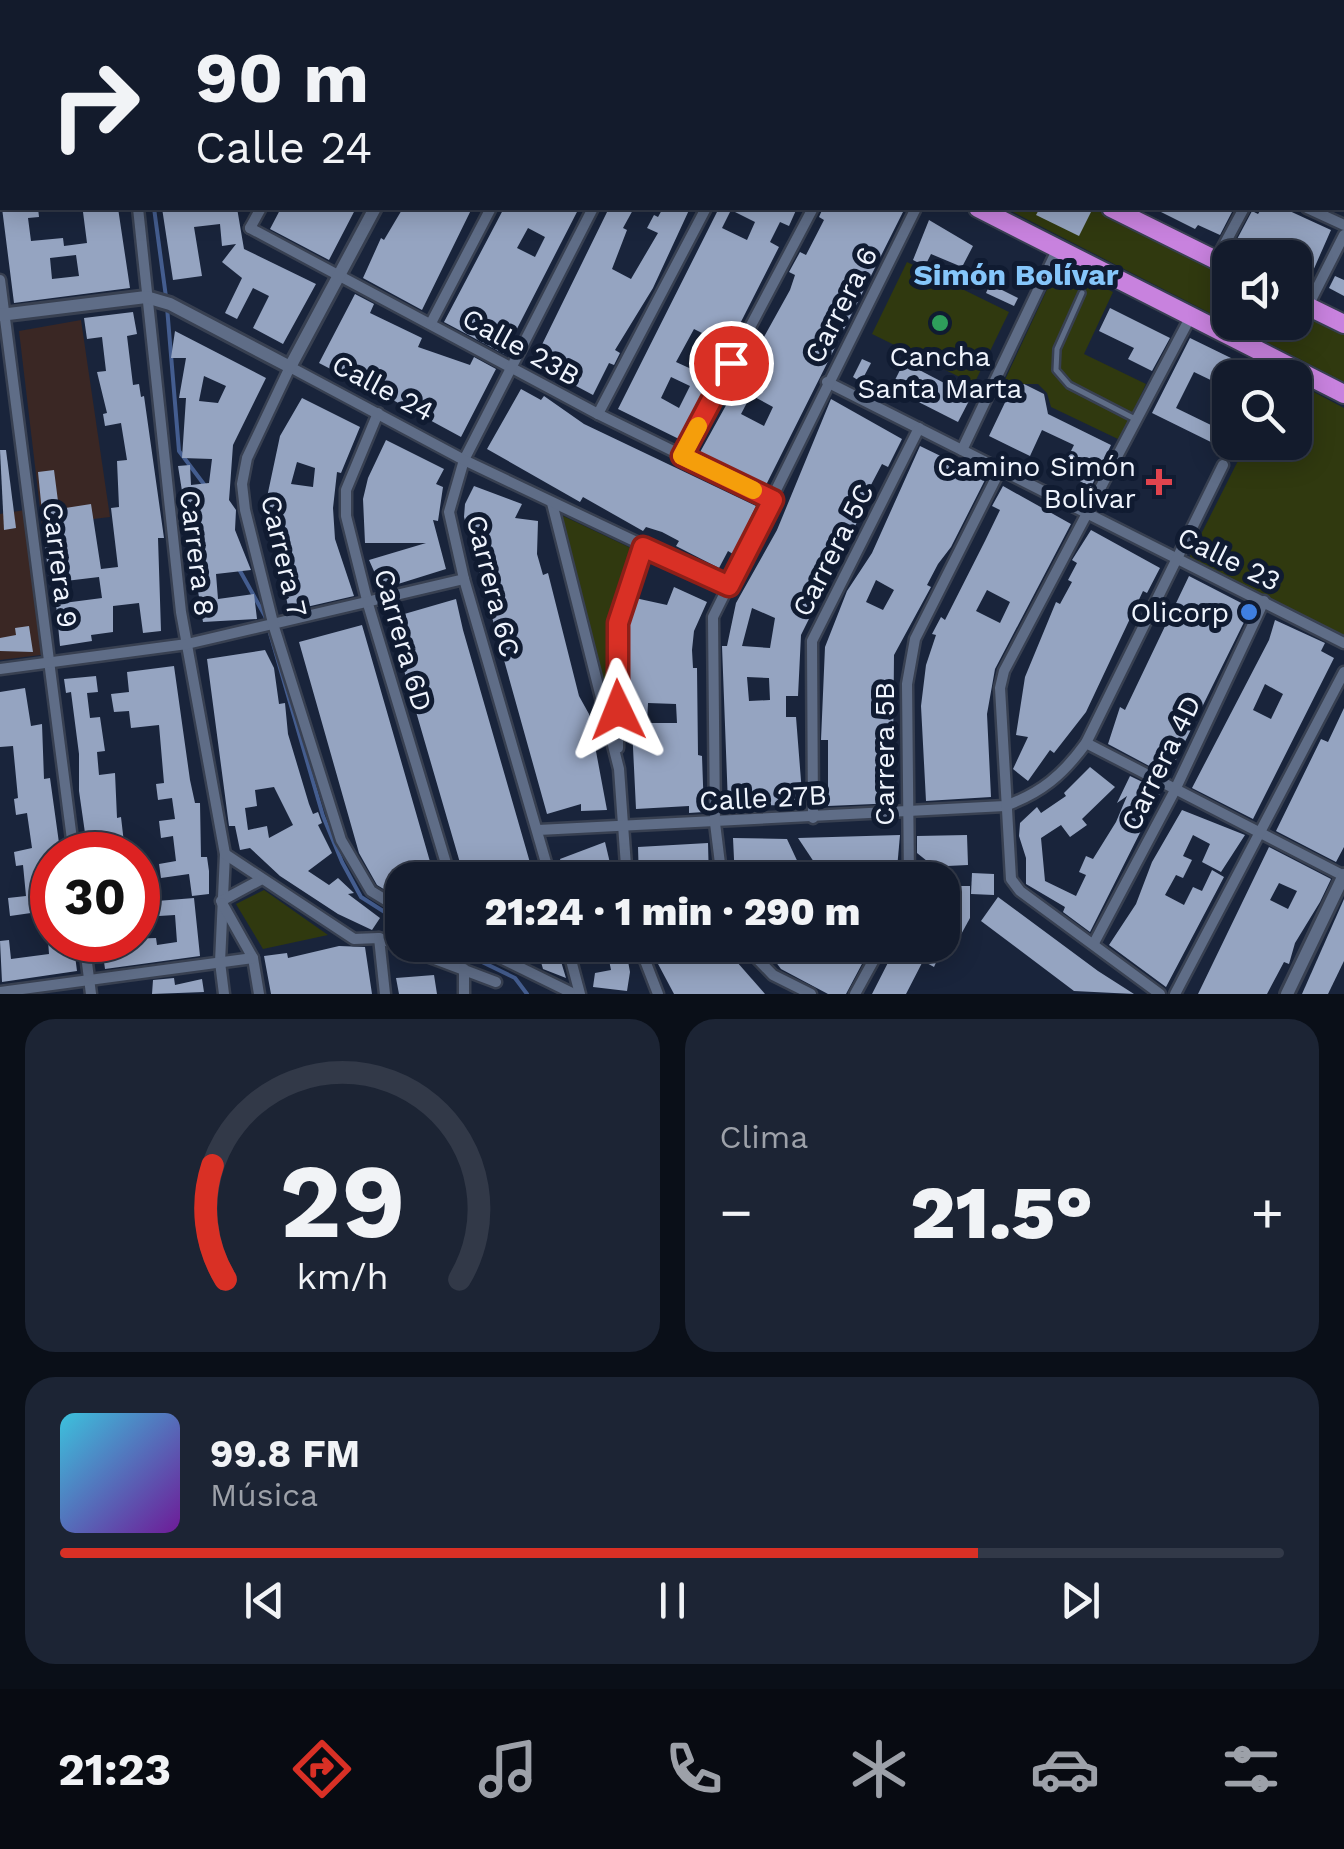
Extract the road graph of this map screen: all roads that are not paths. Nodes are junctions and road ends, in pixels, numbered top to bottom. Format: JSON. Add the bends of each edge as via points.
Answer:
{"nodes":[{"id":1,"x":138,"y":210,"type":"edge"},
{"id":2,"x":247,"y":210,"type":"edge"},
{"id":3,"x":259,"y":210,"type":"edge"},
{"id":4,"x":374,"y":210,"type":"edge"},
{"id":5,"x":490,"y":210,"type":"edge"},
{"id":6,"x":592,"y":210,"type":"edge"},
{"id":7,"x":705,"y":210,"type":"edge"},
{"id":8,"x":812,"y":210,"type":"edge"},
{"id":9,"x":915,"y":210,"type":"edge"},
{"id":10,"x":982,"y":210,"type":"edge"},
{"id":11,"x":1243,"y":210,"type":"edge"},
{"id":12,"x":1310,"y":210,"type":"edge"},
{"id":13,"x":1136,"y":213,"type":"edge"},
{"id":14,"x":1344,"y":226,"type":"edge"},
{"id":15,"x":250,"y":228,"type":"junction"},
{"id":16,"x":1344,"y":235,"type":"edge"},
{"id":17,"x":1232,"y":240,"type":"edge"},
{"id":18,"x":1058,"y":248,"type":"junction"},
{"id":19,"x":1212,"y":258,"type":"edge"},
{"id":20,"x":339,"y":277,"type":"junction"},
{"id":21,"x":0,"y":280,"type":"edge"},
{"id":22,"x":1312,"y":287,"type":"edge"},
{"id":23,"x":1082,"y":293,"type":"dead end"},
{"id":24,"x":146,"y":298,"type":"junction"},
{"id":25,"x":1312,"y":308,"type":"edge"},
{"id":26,"x":2,"y":314,"type":"edge"},
{"id":27,"x":1191,"y":316,"type":"junction"},
{"id":28,"x":431,"y":323,"type":"junction"},
{"id":29,"x":1344,"y":324,"type":"edge"},
{"id":30,"x":290,"y":367,"type":"junction"},
{"id":31,"x":512,"y":368,"type":"junction"},
{"id":32,"x":827,"y":382,"type":"junction"},
{"id":33,"x":1344,"y":394,"type":"edge"},
{"id":34,"x":378,"y":412,"type":"junction"},
{"id":35,"x":598,"y":414,"type":"junction"},
{"id":36,"x":1137,"y":420,"type":"junction"},
{"id":37,"x":920,"y":428,"type":"junction"},
{"id":38,"x":962,"y":450,"type":"junction"},
{"id":39,"x":682,"y":456,"type":"junction"},
{"id":40,"x":464,"y":460,"type":"junction"},
{"id":41,"x":1222,"y":465,"type":"dead end"},
{"id":42,"x":1000,"y":470,"type":"junction"},
{"id":43,"x":773,"y":500,"type":"junction"},
{"id":44,"x":552,"y":503,"type":"junction"},
{"id":45,"x":1089,"y":514,"type":"junction"},
{"id":46,"x":643,"y":547,"type":"junction"},
{"id":47,"x":1178,"y":559,"type":"junction"},
{"id":48,"x":464,"y":579,"type":"junction"},
{"id":49,"x":729,"y":586,"type":"junction"},
{"id":50,"x":1264,"y":601,"type":"junction"},
{"id":51,"x":368,"y":604,"type":"junction"},
{"id":52,"x":274,"y":627,"type":"junction"},
{"id":53,"x":1344,"y":643,"type":"edge"},
{"id":54,"x":186,"y":644,"type":"junction"},
{"id":55,"x":49,"y":663,"type":"junction"},
{"id":56,"x":0,"y":669,"type":"edge"},
{"id":57,"x":1344,"y":672,"type":"edge"},
{"id":58,"x":1086,"y":743,"type":"junction"},
{"id":59,"x":618,"y":769,"type":"junction"},
{"id":60,"x":1174,"y":792,"type":"junction"},
{"id":61,"x":1005,"y":806,"type":"junction"},
{"id":62,"x":908,"y":812,"type":"junction"},
{"id":63,"x":813,"y":818,"type":"junction"},
{"id":64,"x":715,"y":824,"type":"junction"},
{"id":65,"x":623,"y":826,"type":"junction"},
{"id":66,"x":538,"y":830,"type":"junction"},
{"id":67,"x":71,"y":832,"type":"edge"},
{"id":68,"x":1259,"y":835,"type":"junction"},
{"id":69,"x":225,"y":854,"type":"junction"},
{"id":70,"x":446,"y":862,"type":"edge"},
{"id":71,"x":546,"y":862,"type":"edge"},
{"id":72,"x":626,"y":862,"type":"edge"},
{"id":73,"x":720,"y":862,"type":"edge"},
{"id":74,"x":909,"y":862,"type":"edge"},
{"id":75,"x":1344,"y":876,"type":"edge"},
{"id":76,"x":260,"y":880,"type":"junction"},
{"id":77,"x":385,"y":900,"type":"edge"},
{"id":78,"x":221,"y":901,"type":"junction"},
{"id":79,"x":379,"y":938,"type":"junction"},
{"id":80,"x":385,"y":939,"type":"edge"},
{"id":81,"x":1094,"y":943,"type":"junction"},
{"id":82,"x":253,"y":958,"type":"junction"},
{"id":83,"x":87,"y":962,"type":"edge"},
{"id":84,"x":220,"y":962,"type":"junction"},
{"id":85,"x":455,"y":962,"type":"edge"},
{"id":86,"x":505,"y":962,"type":"edge"},
{"id":87,"x":570,"y":962,"type":"edge"},
{"id":88,"x":646,"y":962,"type":"edge"},
{"id":89,"x":761,"y":962,"type":"edge"},
{"id":90,"x":873,"y":962,"type":"edge"},
{"id":91,"x":464,"y":969,"type":"junction"},
{"id":92,"x":90,"y":980,"type":"junction"},
{"id":93,"x":496,"y":982,"type":"dead end"},
{"id":94,"x":554,"y":989,"type":"edge"},
{"id":95,"x":0,"y":992,"type":"edge"},
{"id":96,"x":91,"y":994,"type":"edge"},
{"id":97,"x":224,"y":994,"type":"edge"},
{"id":98,"x":259,"y":994,"type":"edge"},
{"id":99,"x":385,"y":994,"type":"edge"},
{"id":100,"x":464,"y":994,"type":"edge"},
{"id":101,"x":577,"y":994,"type":"edge"},
{"id":102,"x":658,"y":994,"type":"edge"},
{"id":103,"x":810,"y":994,"type":"edge"},
{"id":104,"x":855,"y":994,"type":"edge"},
{"id":105,"x":1160,"y":994,"type":"edge"},
{"id":106,"x":1176,"y":994,"type":"edge"},
{"id":107,"x":1287,"y":994,"type":"edge"}],
"edges":[{"from":1,"to":24,"type":"street","name":"Carrera 8"},
{"from":2,"to":15,"type":"street"},
{"from":3,"to":15,"type":"street"},
{"from":4,"to":20,"type":"street","name":"Carrera 7"},
{"from":5,"to":28,"type":"street"},
{"from":6,"to":31,"type":"street","name":"Carrera 6C"},
{"from":7,"to":35,"type":"street"},
{"from":8,"to":39,"type":"street"},
{"from":9,"to":32,"type":"street","name":"Carrera 6"},
{"from":10,"to":18,"type":"highway"},
{"from":11,"to":17,"type":"street"},
{"from":12,"to":14,"type":"street"},
{"from":13,"to":19,"type":"highway"},
{"from":15,"to":20,"type":"street","name":"Calle 23B"},
{"from":16,"to":22,"type":"street"},
{"from":18,"to":27,"type":"highway"},
{"from":18,"to":38,"type":"street"},
{"from":20,"to":28,"type":"street","name":"Calle 23B"},
{"from":20,"to":30,"type":"street","name":"Carrera 7"},
{"from":21,"to":26,"type":"street","name":"Carrera 9"},
{"from":23,"to":36,"type":"lane","via":[[1057,349],[1056,370],[1069,385]]},
{"from":24,"to":26,"type":"street","name":"Calle 24"},
{"from":24,"to":30,"type":"street","name":"Calle 24"},
{"from":24,"to":54,"type":"street","name":"Carrera 8"},
{"from":25,"to":29,"type":"highway"},
{"from":26,"to":55,"type":"street","name":"Carrera 9"},
{"from":27,"to":33,"type":"highway"},
{"from":27,"to":36,"type":"street"},
{"from":28,"to":31,"type":"street","name":"Calle 23B"},
{"from":30,"to":34,"type":"street","name":"Calle 24"},
{"from":30,"to":52,"type":"street","name":"Carrera 7","via":[[247,458],[242,484]]},
{"from":31,"to":35,"type":"street","name":"Calle 23B"},
{"from":31,"to":40,"type":"street","name":"Carrera 6C"},
{"from":32,"to":37,"type":"street","name":"Calle 23"},
{"from":32,"to":43,"type":"street","name":"Carrera 6"},
{"from":34,"to":40,"type":"street","name":"Calle 24"},
{"from":34,"to":51,"type":"street","name":"Carrera 6D","via":[[346,490]]},
{"from":35,"to":39,"type":"street","name":"Calle 23B"},
{"from":36,"to":45,"type":"street"},
{"from":37,"to":38,"type":"street","name":"Calle 23"},
{"from":37,"to":63,"type":"street","name":"Carrera 5C","via":[[812,641]]},
{"from":38,"to":42,"type":"street","name":"Calle 23"},
{"from":39,"to":43,"type":"street","name":"Calle 23B"},
{"from":40,"to":44,"type":"street","name":"Calle 24"},
{"from":40,"to":48,"type":"street","name":"Carrera 6C","via":[[449,512]]},
{"from":41,"to":47,"type":"street","name":"Calle 27B"},
{"from":42,"to":45,"type":"street","name":"Calle 23"},
{"from":42,"to":62,"type":"street","name":"Carrera 5B","via":[[915,639],[907,684]]},
{"from":43,"to":49,"type":"street","name":"Carrera 6"},
{"from":44,"to":46,"type":"street","name":"Calle 24"},
{"from":44,"to":59,"type":"street"},
{"from":45,"to":47,"type":"street","name":"Calle 23"},
{"from":45,"to":61,"type":"street","via":[[1004,671]]},
{"from":46,"to":49,"type":"street","name":"Calle 24"},
{"from":46,"to":59,"type":"street","via":[[618,623]]},
{"from":47,"to":50,"type":"street","name":"Calle 23"},
{"from":47,"to":58,"type":"street","name":"Calle 27B"},
{"from":48,"to":51,"type":"street"},
{"from":48,"to":66,"type":"street","name":"Carrera 6C"},
{"from":49,"to":64,"type":"street","name":"Carrera 6","via":[[710,637]]},
{"from":50,"to":53,"type":"street","name":"Calle 23"},
{"from":50,"to":60,"type":"street","name":"Carrera 4D"},
{"from":51,"to":52,"type":"street"},
{"from":51,"to":70,"type":"street","name":"Carrera 6D"},
{"from":52,"to":54,"type":"street"},
{"from":52,"to":77,"type":"street","name":"Carrera 7","via":[[341,840],[371,891]]},
{"from":54,"to":55,"type":"street"},
{"from":54,"to":69,"type":"street","name":"Carrera 8"},
{"from":55,"to":56,"type":"street"},
{"from":55,"to":67,"type":"street","name":"Carrera 9"},
{"from":57,"to":68,"type":"street"},
{"from":58,"to":60,"type":"street"},
{"from":58,"to":61,"type":"street","name":"Calle 27B","via":[[1051,784]]},
{"from":59,"to":65,"type":"street"},
{"from":60,"to":68,"type":"street"},
{"from":60,"to":81,"type":"street","name":"Carrera 4D"},
{"from":61,"to":62,"type":"street","name":"Calle 27B"},
{"from":61,"to":81,"type":"street","via":[[1011,879]]},
{"from":62,"to":63,"type":"street","name":"Calle 27B"},
{"from":62,"to":74,"type":"street","name":"Carrera 5B"},
{"from":63,"to":64,"type":"street","name":"Calle 27B"},
{"from":64,"to":65,"type":"street","name":"Calle 27B"},
{"from":64,"to":73,"type":"street","name":"Carrera 6"},
{"from":65,"to":66,"type":"street","name":"Calle 27B"},
{"from":65,"to":72,"type":"street"},
{"from":66,"to":71,"type":"street","name":"Carrera 6C"},
{"from":68,"to":75,"type":"street"},
{"from":68,"to":106,"type":"street"},
{"from":69,"to":76,"type":"street"},
{"from":69,"to":78,"type":"street","name":"Carrera 8"},
{"from":75,"to":107,"type":"street"},
{"from":76,"to":78,"type":"street"},
{"from":76,"to":79,"type":"street","via":[[354,939]]},
{"from":78,"to":82,"type":"street"},
{"from":78,"to":84,"type":"street","name":"Carrera 8"},
{"from":79,"to":80,"type":"street"},
{"from":79,"to":99,"type":"street"},
{"from":81,"to":105,"type":"street"},
{"from":82,"to":84,"type":"street"},
{"from":82,"to":98,"type":"street"},
{"from":83,"to":92,"type":"street"},
{"from":84,"to":92,"type":"street"},
{"from":84,"to":97,"type":"street","name":"Carrera 8"},
{"from":85,"to":91,"type":"street"},
{"from":86,"to":94,"type":"street"},
{"from":87,"to":101,"type":"street"},
{"from":88,"to":102,"type":"street"},
{"from":89,"to":103,"type":"street"},
{"from":90,"to":104,"type":"street"},
{"from":91,"to":93,"type":"street"},
{"from":91,"to":100,"type":"street"},
{"from":92,"to":95,"type":"street"},
{"from":92,"to":96,"type":"street"},
{"from":94,"to":101,"type":"street"}]}
